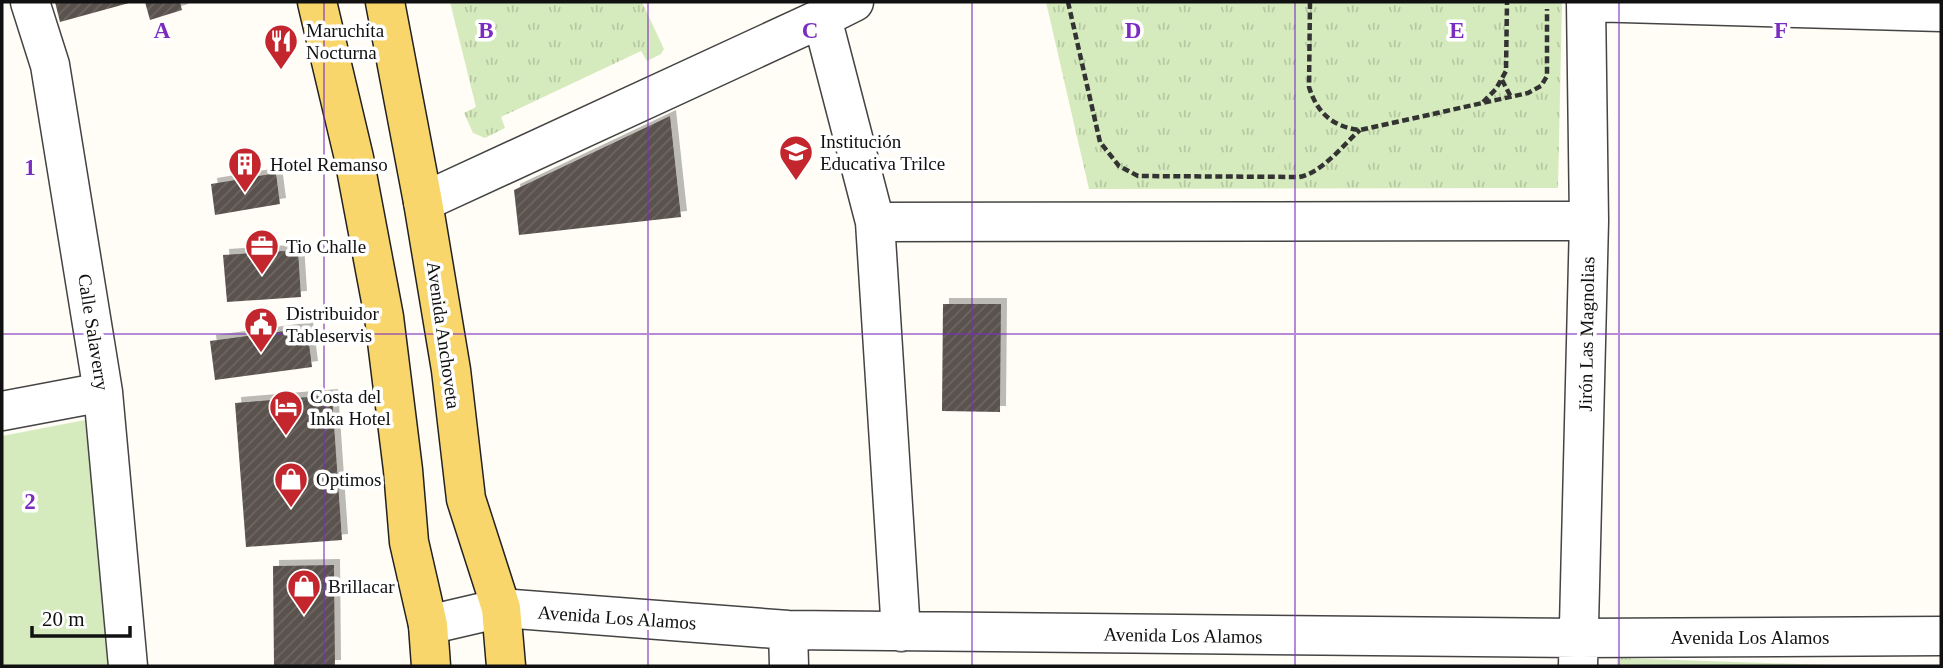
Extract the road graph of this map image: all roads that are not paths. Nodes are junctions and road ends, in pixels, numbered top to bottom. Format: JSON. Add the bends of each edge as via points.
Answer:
{"nodes":[{"id":1,"x":30,"y":2,"type":"edge"},
{"id":2,"x":317,"y":2,"type":"edge"},
{"id":3,"x":385,"y":2,"type":"edge"},
{"id":4,"x":1587,"y":2,"type":"edge"},
{"id":5,"x":838,"y":10,"type":"edge"},
{"id":6,"x":1941,"y":12,"type":"edge"},
{"id":7,"x":424,"y":202,"type":"junction"},
{"id":8,"x":1589,"y":221,"type":"junction"},
{"id":9,"x":875,"y":222,"type":"junction"},
{"id":10,"x":103,"y":392,"type":"junction"},
{"id":11,"x":2,"y":411,"type":"edge"},
{"id":12,"x":501,"y":608,"type":"junction"},
{"id":13,"x":428,"y":625,"type":"junction"},
{"id":14,"x":901,"y":632,"type":"junction"},
{"id":15,"x":1941,"y":636,"type":"edge"},
{"id":16,"x":788,"y":648,"type":"edge"},
{"id":17,"x":1578,"y":652,"type":"edge"},
{"id":18,"x":128,"y":666,"type":"edge"},
{"id":19,"x":431,"y":666,"type":"edge"},
{"id":20,"x":506,"y":666,"type":"edge"}],
"edges":[{"from":1,"to":10,"type":"street","name":"Calle Salaverry","via":[[50,65]]},
{"from":2,"to":13,"type":"main road","via":[[354,158],[384,317],[409,542]]},
{"from":3,"to":7,"type":"main road","name":"Avenida Anchoveta"},
{"from":4,"to":6,"type":"street"},
{"from":4,"to":8,"type":"street","name":"Jirón Las Magnolias"},
{"from":5,"to":7,"type":"street"},
{"from":5,"to":9,"type":"street"},
{"from":7,"to":12,"type":"main road","name":"Avenida Anchoveta","via":[[466,499]]},
{"from":8,"to":9,"type":"street"},
{"from":8,"to":17,"type":"street","name":"Jirón Las Magnolias"},
{"from":9,"to":14,"type":"street"},
{"from":10,"to":11,"type":"street"},
{"from":10,"to":18,"type":"street","name":"Calle Salaverry"},
{"from":12,"to":13,"type":"street","name":"Avenida Los Alamos"},
{"from":12,"to":16,"type":"street","name":"Avenida Los Alamos"},
{"from":12,"to":20,"type":"main road","name":"Avenida Anchoveta"},
{"from":13,"to":19,"type":"main road"},
{"from":14,"to":16,"type":"street","name":"Avenida Los Alamos"},
{"from":14,"to":17,"type":"street","name":"Avenida Los Alamos"},
{"from":15,"to":17,"type":"street","name":"Avenida Los Alamos"}]}
